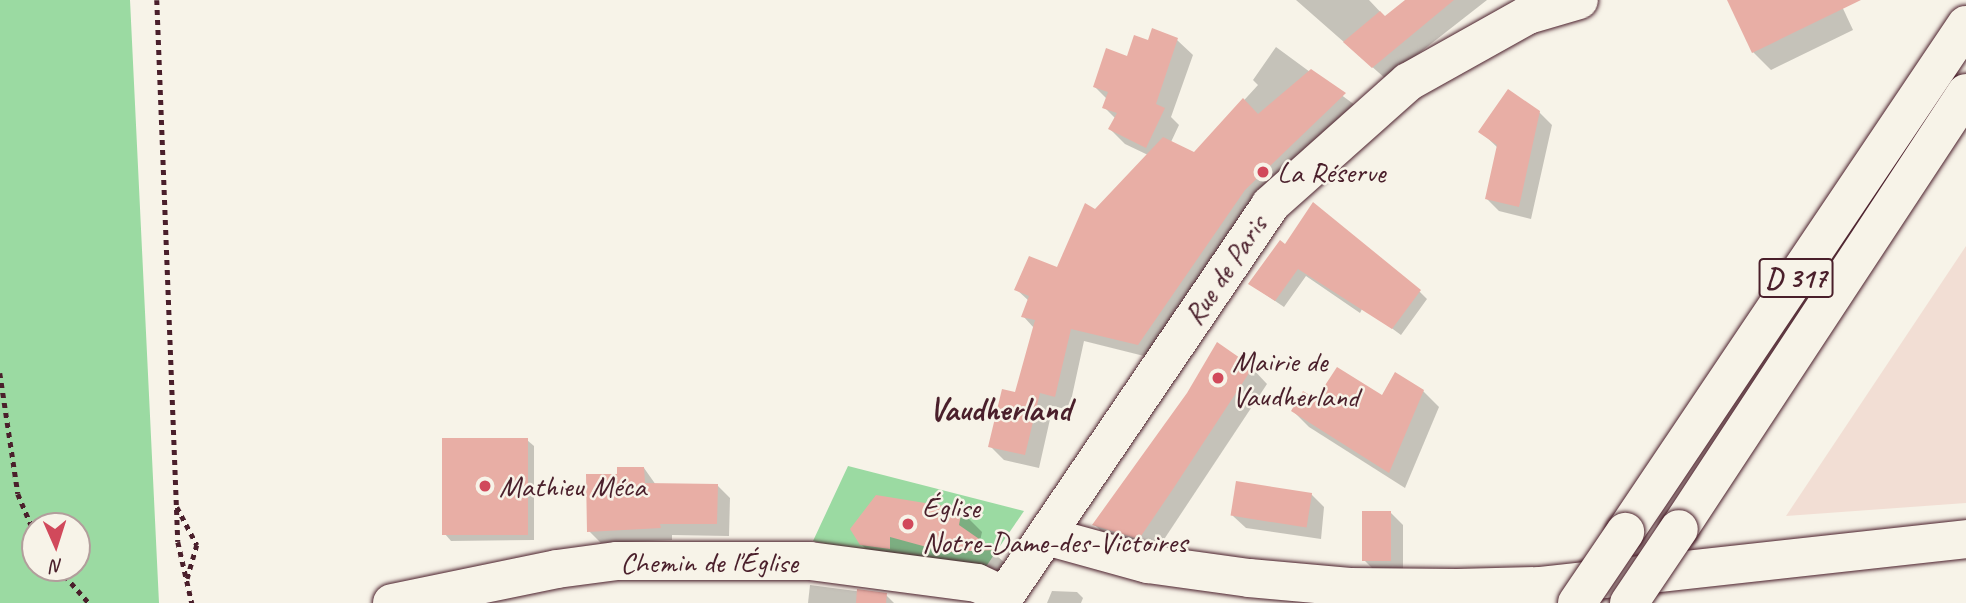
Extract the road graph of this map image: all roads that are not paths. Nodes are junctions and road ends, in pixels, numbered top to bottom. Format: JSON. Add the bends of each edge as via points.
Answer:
{"nodes":[{"id":1,"x":1579,"y":0,"type":"edge"},
{"id":2,"x":1536,"y":7,"type":"edge"},
{"id":3,"x":1966,"y":25,"type":"edge"},
{"id":4,"x":1966,"y":93,"type":"edge"},
{"id":5,"x":1046,"y":536,"type":"junction"},
{"id":6,"x":1966,"y":540,"type":"edge"},
{"id":7,"x":1002,"y":599,"type":"edge"},
{"id":8,"x":403,"y":601,"type":"edge"},
{"id":9,"x":1577,"y":603,"type":"edge"},
{"id":10,"x":1629,"y":603,"type":"edge"}],
"edges":[{"from":1,"to":2,"type":"street","name":"Rue de Paris"},
{"from":2,"to":5,"type":"street","name":"Rue de Paris","via":[[1408,82],[1270,205]]},
{"from":3,"to":9,"type":"street","number":"D 317","bridge":true},
{"from":4,"to":10,"type":"street","number":"D 317","bridge":true},
{"from":5,"to":6,"type":"street","via":[[1148,564],[1350,587],[1541,586]]},
{"from":5,"to":7,"type":"street","name":"Rue de Paris"},
{"from":7,"to":8,"type":"street","name":"Chemin de l'Église","via":[[977,583],[810,561],[617,561]]}]}
